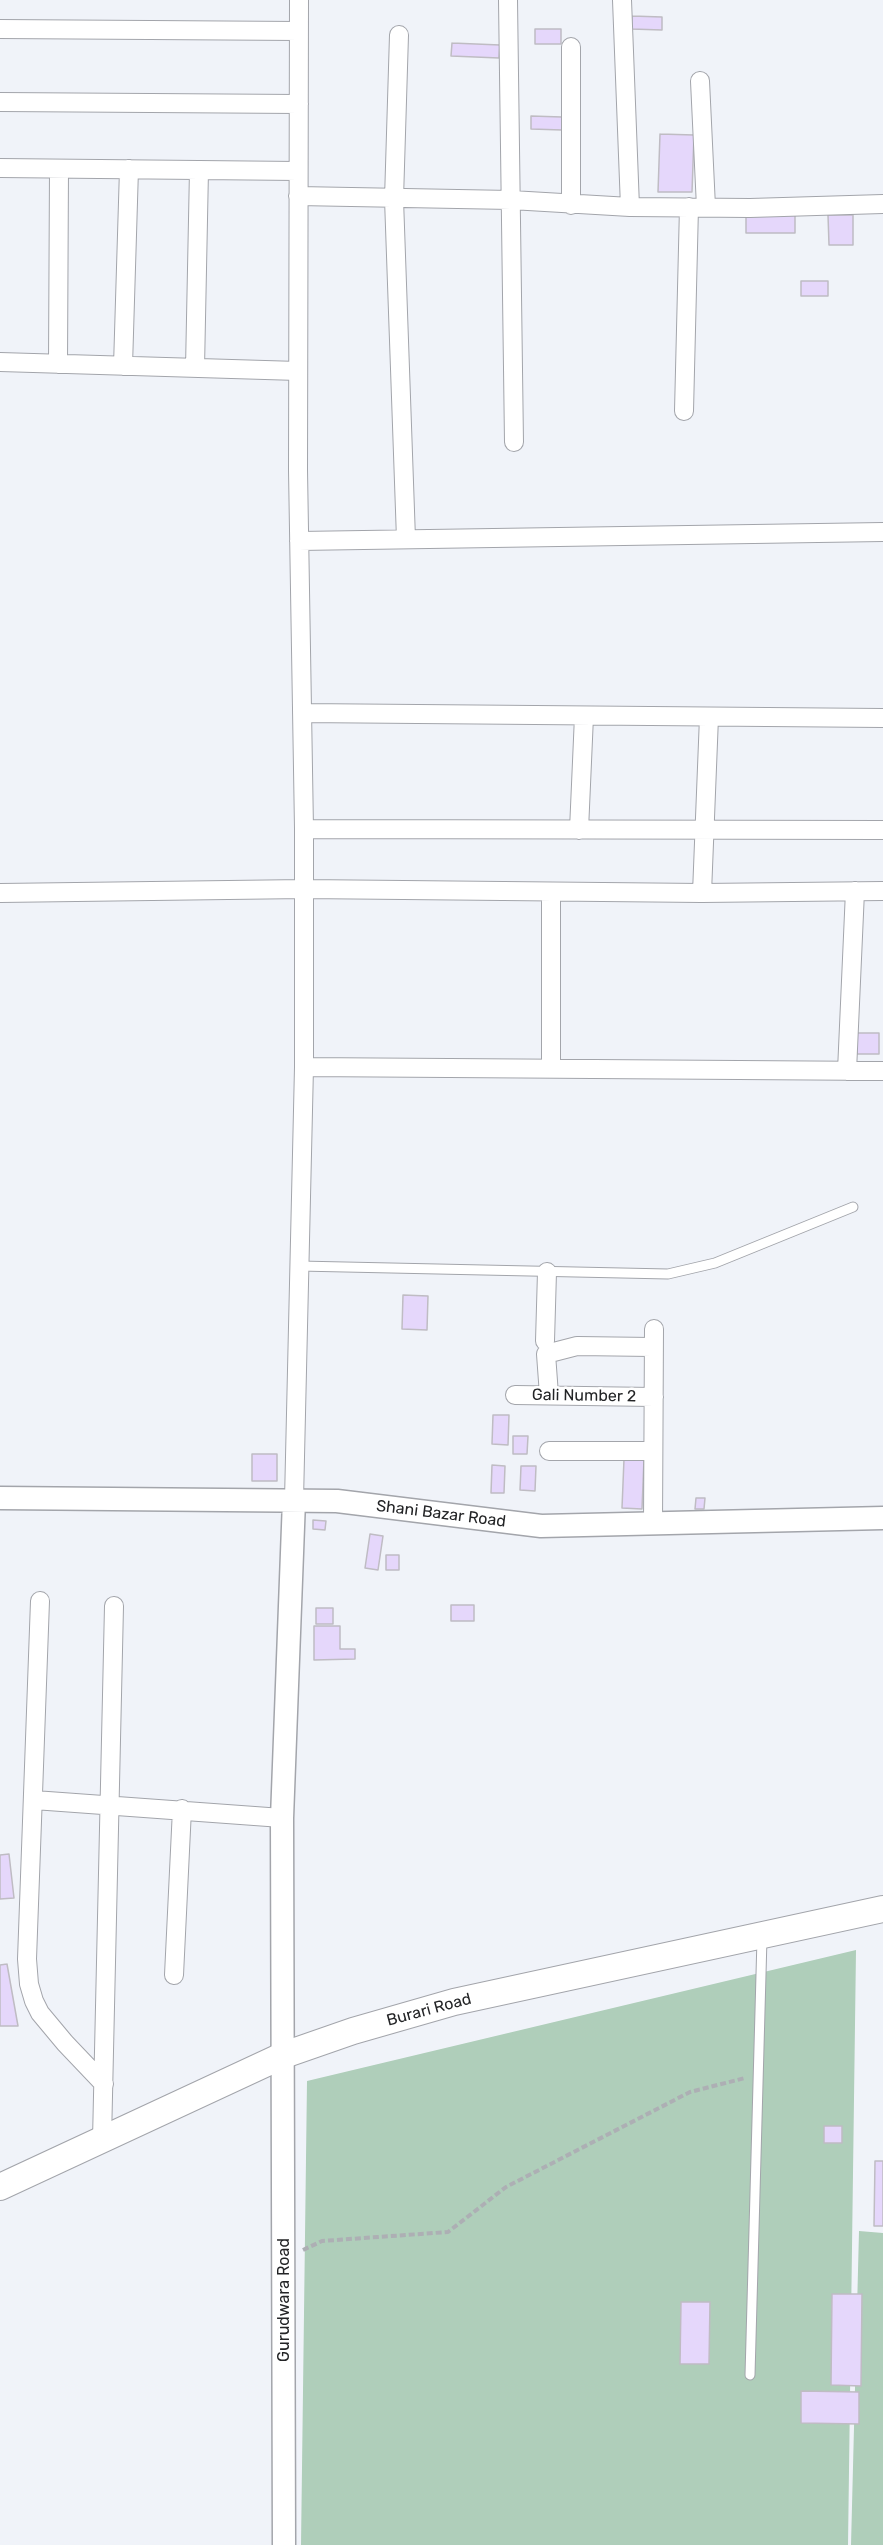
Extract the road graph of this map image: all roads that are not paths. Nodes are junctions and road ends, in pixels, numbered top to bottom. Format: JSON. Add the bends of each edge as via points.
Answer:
{"nodes":[{"id":1,"x":299,"y":0,"type":"edge"},
{"id":2,"x":508,"y":0,"type":"edge"},
{"id":3,"x":622,"y":0,"type":"edge"},
{"id":4,"x":0,"y":29,"type":"edge"},
{"id":5,"x":299,"y":31,"type":"junction"},
{"id":6,"x":399,"y":35,"type":"dead end"},
{"id":7,"x":571,"y":47,"type":"dead end"},
{"id":8,"x":700,"y":81,"type":"dead end"},
{"id":9,"x":0,"y":102,"type":"edge"},
{"id":10,"x":299,"y":105,"type":"junction"},
{"id":11,"x":0,"y":168,"type":"edge"},
{"id":12,"x":59,"y":169,"type":"junction"},
{"id":13,"x":129,"y":169,"type":"junction"},
{"id":14,"x":200,"y":170,"type":"junction"},
{"id":15,"x":298,"y":171,"type":"junction"},
{"id":16,"x":298,"y":196,"type":"junction"},
{"id":17,"x":394,"y":199,"type":"junction"},
{"id":18,"x":512,"y":200,"type":"junction"},
{"id":19,"x":883,"y":204,"type":"edge"},
{"id":20,"x":571,"y":205,"type":"junction"},
{"id":21,"x":630,"y":207,"type":"junction"},
{"id":22,"x":698,"y":207,"type":"junction"},
{"id":23,"x":0,"y":362,"type":"edge"},
{"id":24,"x":58,"y":364,"type":"junction"},
{"id":25,"x":123,"y":366,"type":"junction"},
{"id":26,"x":195,"y":368,"type":"junction"},
{"id":27,"x":298,"y":371,"type":"junction"},
{"id":28,"x":684,"y":411,"type":"dead end"},
{"id":29,"x":514,"y":442,"type":"dead end"},
{"id":30,"x":883,"y":532,"type":"edge"},
{"id":31,"x":406,"y":539,"type":"junction"},
{"id":32,"x":299,"y":541,"type":"junction"},
{"id":33,"x":302,"y":713,"type":"junction"},
{"id":34,"x":584,"y":716,"type":"junction"},
{"id":35,"x":709,"y":717,"type":"junction"},
{"id":36,"x":883,"y":718,"type":"edge"},
{"id":37,"x":304,"y":829,"type":"junction"},
{"id":38,"x":579,"y":830,"type":"junction"},
{"id":39,"x":705,"y":830,"type":"junction"},
{"id":40,"x":883,"y":830,"type":"edge"},
{"id":41,"x":304,"y":889,"type":"junction"},
{"id":42,"x":855,"y":891,"type":"junction"},
{"id":43,"x":883,"y":891,"type":"edge"},
{"id":44,"x":552,"y":892,"type":"junction"},
{"id":45,"x":0,"y":893,"type":"edge"},
{"id":46,"x":702,"y":893,"type":"junction"},
{"id":47,"x":304,"y":1067,"type":"junction"},
{"id":48,"x":551,"y":1068,"type":"junction"},
{"id":49,"x":848,"y":1071,"type":"junction"},
{"id":50,"x":883,"y":1071,"type":"edge"},
{"id":51,"x":853,"y":1207,"type":"dead end"},
{"id":52,"x":299,"y":1266,"type":"junction"},
{"id":53,"x":547,"y":1272,"type":"junction"},
{"id":54,"x":546,"y":1341,"type":"dead end"},
{"id":55,"x":515,"y":1395,"type":"dead end"},
{"id":56,"x":549,"y":1395,"type":"junction"},
{"id":57,"x":654,"y":1397,"type":"junction"},
{"id":58,"x":549,"y":1451,"type":"dead end"},
{"id":59,"x":652,"y":1451,"type":"junction"},
{"id":60,"x":0,"y":1498,"type":"edge"},
{"id":61,"x":294,"y":1500,"type":"junction"},
{"id":62,"x":883,"y":1518,"type":"edge"},
{"id":63,"x":653,"y":1524,"type":"junction"},
{"id":64,"x":40,"y":1601,"type":"dead end"},
{"id":65,"x":114,"y":1606,"type":"dead end"},
{"id":66,"x":34,"y":1800,"type":"junction"},
{"id":67,"x":110,"y":1804,"type":"junction"},
{"id":68,"x":182,"y":1809,"type":"junction"},
{"id":69,"x":282,"y":1818,"type":"junction"},
{"id":70,"x":883,"y":1909,"type":"edge"},
{"id":71,"x":763,"y":1936,"type":"junction"},
{"id":72,"x":174,"y":1975,"type":"dead end"},
{"id":73,"x":284,"y":2055,"type":"junction"},
{"id":74,"x":104,"y":2084,"type":"junction"},
{"id":75,"x":102,"y":2140,"type":"junction"},
{"id":76,"x":0,"y":2187,"type":"edge"},
{"id":77,"x":750,"y":2375,"type":"dead end"},
{"id":78,"x":284,"y":2545,"type":"edge"}],
"edges":[{"from":1,"to":5,"type":"street"},
{"from":2,"to":18,"type":"street"},
{"from":3,"to":21,"type":"street"},
{"from":4,"to":5,"type":"street"},
{"from":5,"to":10,"type":"street"},
{"from":6,"to":17,"type":"street"},
{"from":7,"to":20,"type":"street"},
{"from":8,"to":22,"type":"street"},
{"from":9,"to":10,"type":"street"},
{"from":10,"to":15,"type":"street"},
{"from":11,"to":12,"type":"street"},
{"from":12,"to":13,"type":"street"},
{"from":12,"to":24,"type":"street"},
{"from":13,"to":14,"type":"street"},
{"from":13,"to":25,"type":"street"},
{"from":14,"to":15,"type":"street"},
{"from":14,"to":26,"type":"street"},
{"from":15,"to":16,"type":"street"},
{"from":16,"to":17,"type":"street"},
{"from":16,"to":27,"type":"street"},
{"from":17,"to":18,"type":"street"},
{"from":17,"to":31,"type":"street"},
{"from":18,"to":20,"type":"street"},
{"from":18,"to":29,"type":"street"},
{"from":19,"to":22,"type":"street"},
{"from":20,"to":21,"type":"street"},
{"from":21,"to":22,"type":"street"},
{"from":22,"to":28,"type":"street"},
{"from":23,"to":24,"type":"street"},
{"from":24,"to":25,"type":"street"},
{"from":25,"to":26,"type":"street"},
{"from":26,"to":27,"type":"street"},
{"from":27,"to":32,"type":"street"},
{"from":30,"to":31,"type":"street"},
{"from":31,"to":32,"type":"street"},
{"from":32,"to":33,"type":"street"},
{"from":33,"to":34,"type":"street"},
{"from":33,"to":37,"type":"street"},
{"from":34,"to":35,"type":"street"},
{"from":34,"to":38,"type":"street"},
{"from":35,"to":36,"type":"street"},
{"from":35,"to":39,"type":"street"},
{"from":37,"to":38,"type":"street"},
{"from":37,"to":41,"type":"street"},
{"from":38,"to":39,"type":"street"},
{"from":39,"to":40,"type":"street"},
{"from":39,"to":46,"type":"street"},
{"from":41,"to":44,"type":"street"},
{"from":41,"to":45,"type":"street"},
{"from":41,"to":47,"type":"street"},
{"from":42,"to":43,"type":"street"},
{"from":42,"to":46,"type":"street"},
{"from":42,"to":49,"type":"street"},
{"from":44,"to":46,"type":"street"},
{"from":44,"to":48,"type":"street"},
{"from":47,"to":48,"type":"street"},
{"from":47,"to":52,"type":"street"},
{"from":48,"to":49,"type":"street"},
{"from":49,"to":50,"type":"street"},
{"from":51,"to":53,"type":"lane","via":[[715,1263],[668,1274]]},
{"from":52,"to":53,"type":"lane"},
{"from":52,"to":61,"type":"street"},
{"from":53,"to":54,"type":"street"},
{"from":55,"to":56,"type":"street","name":"Gali Number 2"},
{"from":56,"to":57,"type":"street","name":"Gali Number 2"},
{"from":56,"to":57,"type":"street","via":[[546,1354],[577,1346],[653,1338]]},
{"from":57,"to":59,"type":"street"},
{"from":58,"to":59,"type":"street"},
{"from":59,"to":63,"type":"street"},
{"from":60,"to":61,"type":"street","name":"Shani Bazar Road"},
{"from":61,"to":63,"type":"street","name":"Shani Bazar Road","via":[[337,1501],[542,1526]]},
{"from":61,"to":69,"type":"street","name":"Gurudwara Road"},
{"from":62,"to":63,"type":"street","name":"Shani Bazar Road"},
{"from":64,"to":66,"type":"street"},
{"from":65,"to":67,"type":"street"},
{"from":66,"to":67,"type":"street"},
{"from":66,"to":74,"type":"street","via":[[29,1983],[45,2020]]},
{"from":67,"to":68,"type":"street"},
{"from":67,"to":74,"type":"street"},
{"from":68,"to":69,"type":"street"},
{"from":68,"to":72,"type":"street"},
{"from":69,"to":73,"type":"street","name":"Gurudwara Road"},
{"from":70,"to":71,"type":"main road","name":"Burari Road"},
{"from":71,"to":73,"type":"main road","name":"Burari Road","via":[[454,2002]]},
{"from":71,"to":77,"type":"lane"},
{"from":73,"to":75,"type":"main road","name":"Burari Road"},
{"from":73,"to":78,"type":"street","name":"Gurudwara Road"},
{"from":74,"to":75,"type":"street"},
{"from":75,"to":76,"type":"main road","name":"Burari Road"}]}
